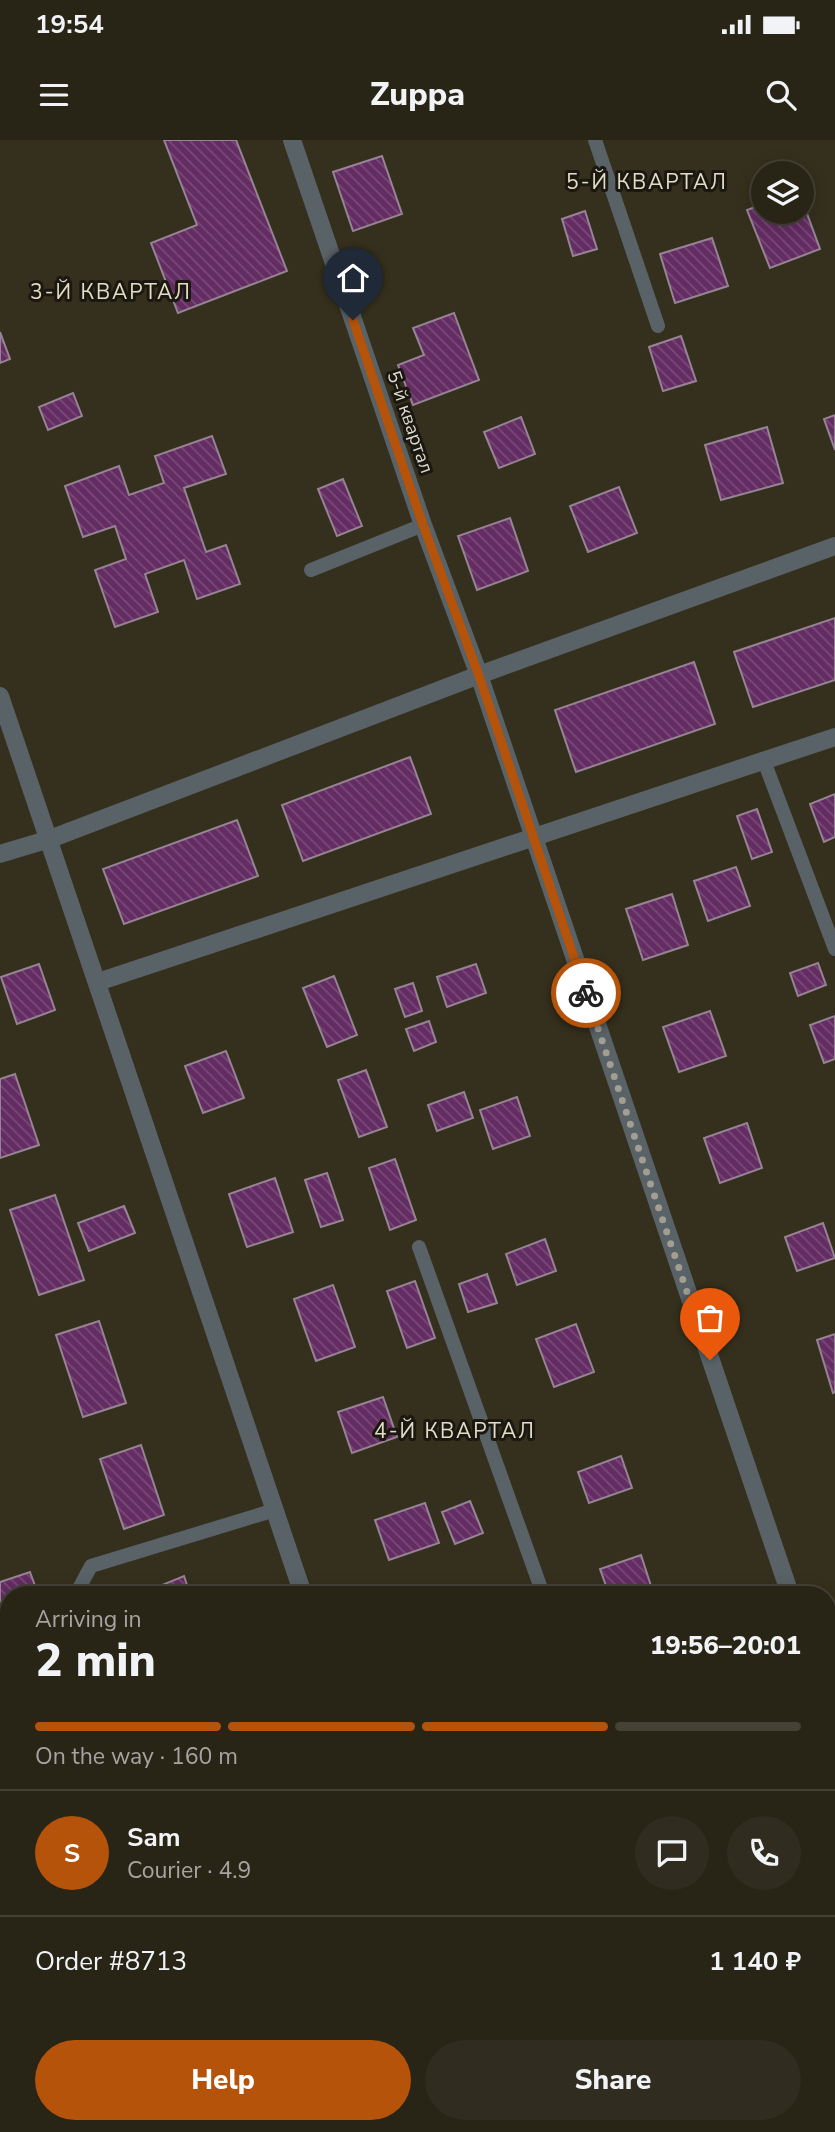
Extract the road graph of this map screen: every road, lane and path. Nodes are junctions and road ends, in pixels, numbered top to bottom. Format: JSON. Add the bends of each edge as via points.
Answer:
{"nodes":[{"id":1,"x":292,"y":140,"type":"edge"},
{"id":2,"x":595,"y":140,"type":"edge"},
{"id":3,"x":658,"y":326,"type":"dead end"},
{"id":4,"x":423,"y":525,"type":"junction"},
{"id":5,"x":835,"y":546,"type":"edge"},
{"id":6,"x":311,"y":570,"type":"dead end"},
{"id":7,"x":479,"y":676,"type":"junction"},
{"id":8,"x":0,"y":696,"type":"edge"},
{"id":9,"x":835,"y":737,"type":"edge"},
{"id":10,"x":764,"y":761,"type":"junction"},
{"id":11,"x":534,"y":838,"type":"junction"},
{"id":12,"x":50,"y":839,"type":"junction"},
{"id":13,"x":0,"y":854,"type":"edge"},
{"id":14,"x":835,"y":949,"type":"edge"},
{"id":15,"x":98,"y":982,"type":"junction"},
{"id":16,"x":419,"y":1247,"type":"dead end"},
{"id":17,"x":275,"y":1510,"type":"junction"},
{"id":18,"x":80,"y":1586,"type":"edge"},
{"id":19,"x":300,"y":1586,"type":"edge"},
{"id":20,"x":540,"y":1586,"type":"edge"},
{"id":21,"x":787,"y":1586,"type":"edge"}],
"edges":[{"from":1,"to":4,"type":"street","name":"5-й квартал"},
{"from":2,"to":3,"type":"lane"},
{"from":4,"to":6,"type":"lane"},
{"from":4,"to":7,"type":"street","name":"5-й квартал"},
{"from":5,"to":7,"type":"street"},
{"from":7,"to":11,"type":"street","name":"5-й квартал"},
{"from":7,"to":12,"type":"street"},
{"from":8,"to":12,"type":"street"},
{"from":9,"to":10,"type":"street"},
{"from":10,"to":11,"type":"street"},
{"from":10,"to":14,"type":"lane"},
{"from":11,"to":15,"type":"street"},
{"from":11,"to":21,"type":"street","name":"5-й квартал"},
{"from":12,"to":13,"type":"street"},
{"from":12,"to":15,"type":"street"},
{"from":15,"to":17,"type":"street"},
{"from":16,"to":20,"type":"lane"},
{"from":17,"to":18,"type":"lane","via":[[91,1566]]},
{"from":17,"to":19,"type":"street"}]}
